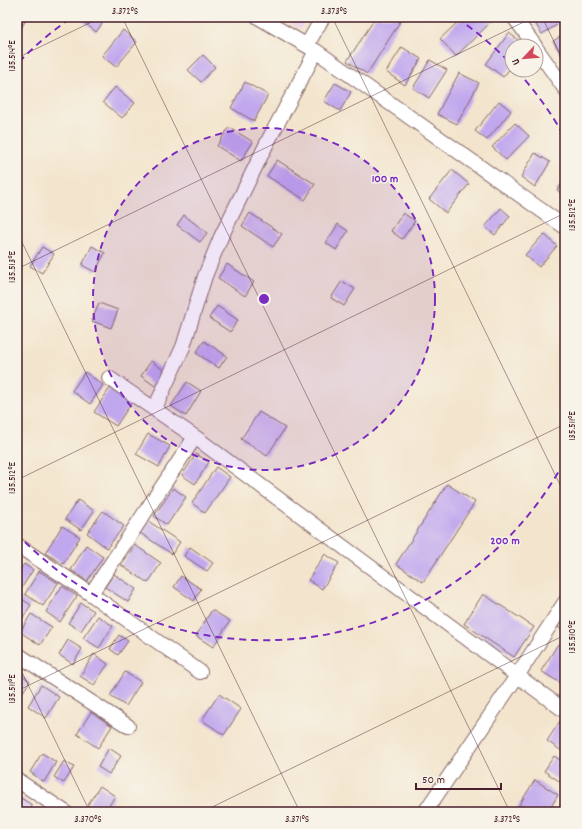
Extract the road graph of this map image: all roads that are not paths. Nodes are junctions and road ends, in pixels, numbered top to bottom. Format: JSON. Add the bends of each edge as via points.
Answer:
{"nodes":[{"id":1,"x":258,"y":17,"type":"edge"},
{"id":2,"x":323,"y":17,"type":"edge"},
{"id":3,"x":514,"y":17,"type":"edge"},
{"id":4,"x":529,"y":38,"type":"edge"},
{"id":5,"x":312,"y":48,"type":"junction"},
{"id":6,"x":544,"y":60,"type":"edge"},
{"id":7,"x":565,"y":89,"type":"edge"},
{"id":8,"x":565,"y":228,"type":"edge"},
{"id":9,"x":109,"y":378,"type":"dead end"},
{"id":10,"x":155,"y":408,"type":"junction"},
{"id":11,"x":195,"y":437,"type":"junction"},
{"id":12,"x":17,"y":545,"type":"edge"},
{"id":13,"x":91,"y":594,"type":"junction"},
{"id":14,"x":565,"y":602,"type":"edge"},
{"id":15,"x":17,"y":654,"type":"edge"},
{"id":16,"x":200,"y":672,"type":"dead end"},
{"id":17,"x":517,"y":676,"type":"junction"},
{"id":18,"x":565,"y":711,"type":"edge"},
{"id":19,"x":128,"y":726,"type":"dead end"},
{"id":20,"x":17,"y":780,"type":"edge"},
{"id":21,"x":65,"y":812,"type":"edge"},
{"id":22,"x":425,"y":812,"type":"edge"}],
"edges":[{"from":1,"to":5,"type":"street"},
{"from":2,"to":5,"type":"street"},
{"from":3,"to":4,"type":"street"},
{"from":5,"to":8,"type":"street"},
{"from":5,"to":10,"type":"street","via":[[221,237],[205,276],[183,347]]},
{"from":6,"to":7,"type":"street"},
{"from":9,"to":10,"type":"street"},
{"from":10,"to":11,"type":"street"},
{"from":11,"to":13,"type":"street"},
{"from":11,"to":17,"type":"street"},
{"from":12,"to":13,"type":"street"},
{"from":13,"to":16,"type":"street"},
{"from":14,"to":17,"type":"street"},
{"from":15,"to":19,"type":"street"},
{"from":17,"to":18,"type":"street"},
{"from":17,"to":22,"type":"street"},
{"from":20,"to":21,"type":"street"}]}
